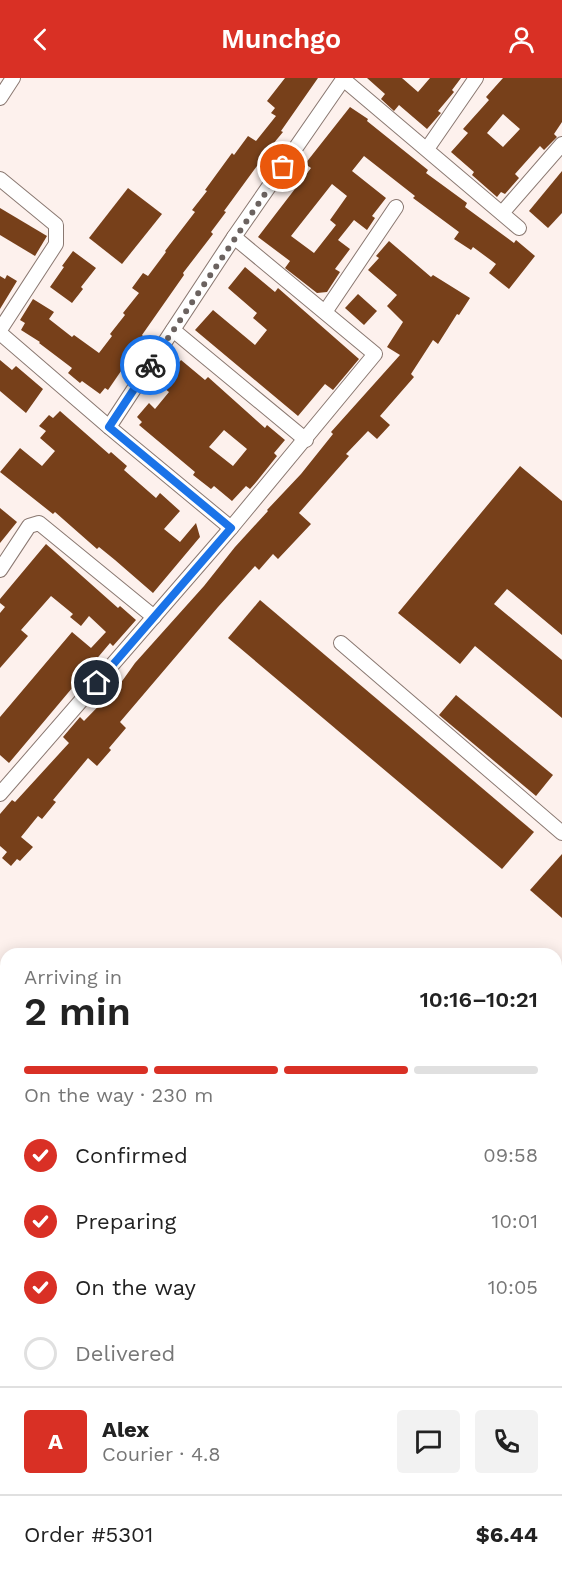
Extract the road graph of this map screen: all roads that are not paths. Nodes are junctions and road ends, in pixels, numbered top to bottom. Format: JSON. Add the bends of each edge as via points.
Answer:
{"nodes":[{"id":1,"x":13,"y":78,"type":"edge"},
{"id":2,"x":344,"y":78,"type":"edge"},
{"id":3,"x":476,"y":78,"type":"edge"},
{"id":4,"x":0,"y":98,"type":"edge"},
{"id":5,"x":562,"y":144,"type":"edge"},
{"id":6,"x":427,"y":150,"type":"junction"},
{"id":7,"x":0,"y":179,"type":"edge"},
{"id":8,"x":396,"y":207,"type":"dead end"},
{"id":9,"x":502,"y":213,"type":"junction"},
{"id":10,"x":519,"y":228,"type":"dead end"},
{"id":11,"x":234,"y":237,"type":"junction"},
{"id":12,"x":325,"y":312,"type":"junction"},
{"id":13,"x":173,"y":330,"type":"junction"},
{"id":14,"x":0,"y":331,"type":"edge"},
{"id":15,"x":109,"y":427,"type":"junction"},
{"id":16,"x":306,"y":440,"type":"junction"},
{"id":17,"x":231,"y":528,"type":"junction"},
{"id":18,"x":0,"y":570,"type":"edge"},
{"id":19,"x":154,"y":617,"type":"junction"},
{"id":20,"x":341,"y":644,"type":"dead end"},
{"id":21,"x":5,"y":777,"type":"edge"},
{"id":22,"x":0,"y":794,"type":"edge"},
{"id":23,"x":562,"y":833,"type":"edge"}],
"edges":[{"from":1,"to":4,"type":"street"},
{"from":2,"to":6,"type":"street"},
{"from":2,"to":11,"type":"street"},
{"from":3,"to":6,"type":"street"},
{"from":5,"to":9,"type":"street"},
{"from":6,"to":9,"type":"street"},
{"from":7,"to":14,"type":"street","via":[[56,225],[57,235],[56,244]]},
{"from":8,"to":12,"type":"street"},
{"from":9,"to":10,"type":"street"},
{"from":11,"to":12,"type":"street"},
{"from":11,"to":13,"type":"street"},
{"from":12,"to":16,"type":"street","via":[[375,354]]},
{"from":13,"to":15,"type":"street"},
{"from":13,"to":16,"type":"street"},
{"from":14,"to":15,"type":"street"},
{"from":15,"to":17,"type":"street"},
{"from":16,"to":17,"type":"street"},
{"from":17,"to":19,"type":"street"},
{"from":18,"to":19,"type":"street","via":[[29,526],[39,523]]},
{"from":19,"to":21,"type":"street"},
{"from":20,"to":23,"type":"street"},
{"from":21,"to":22,"type":"street"}]}
